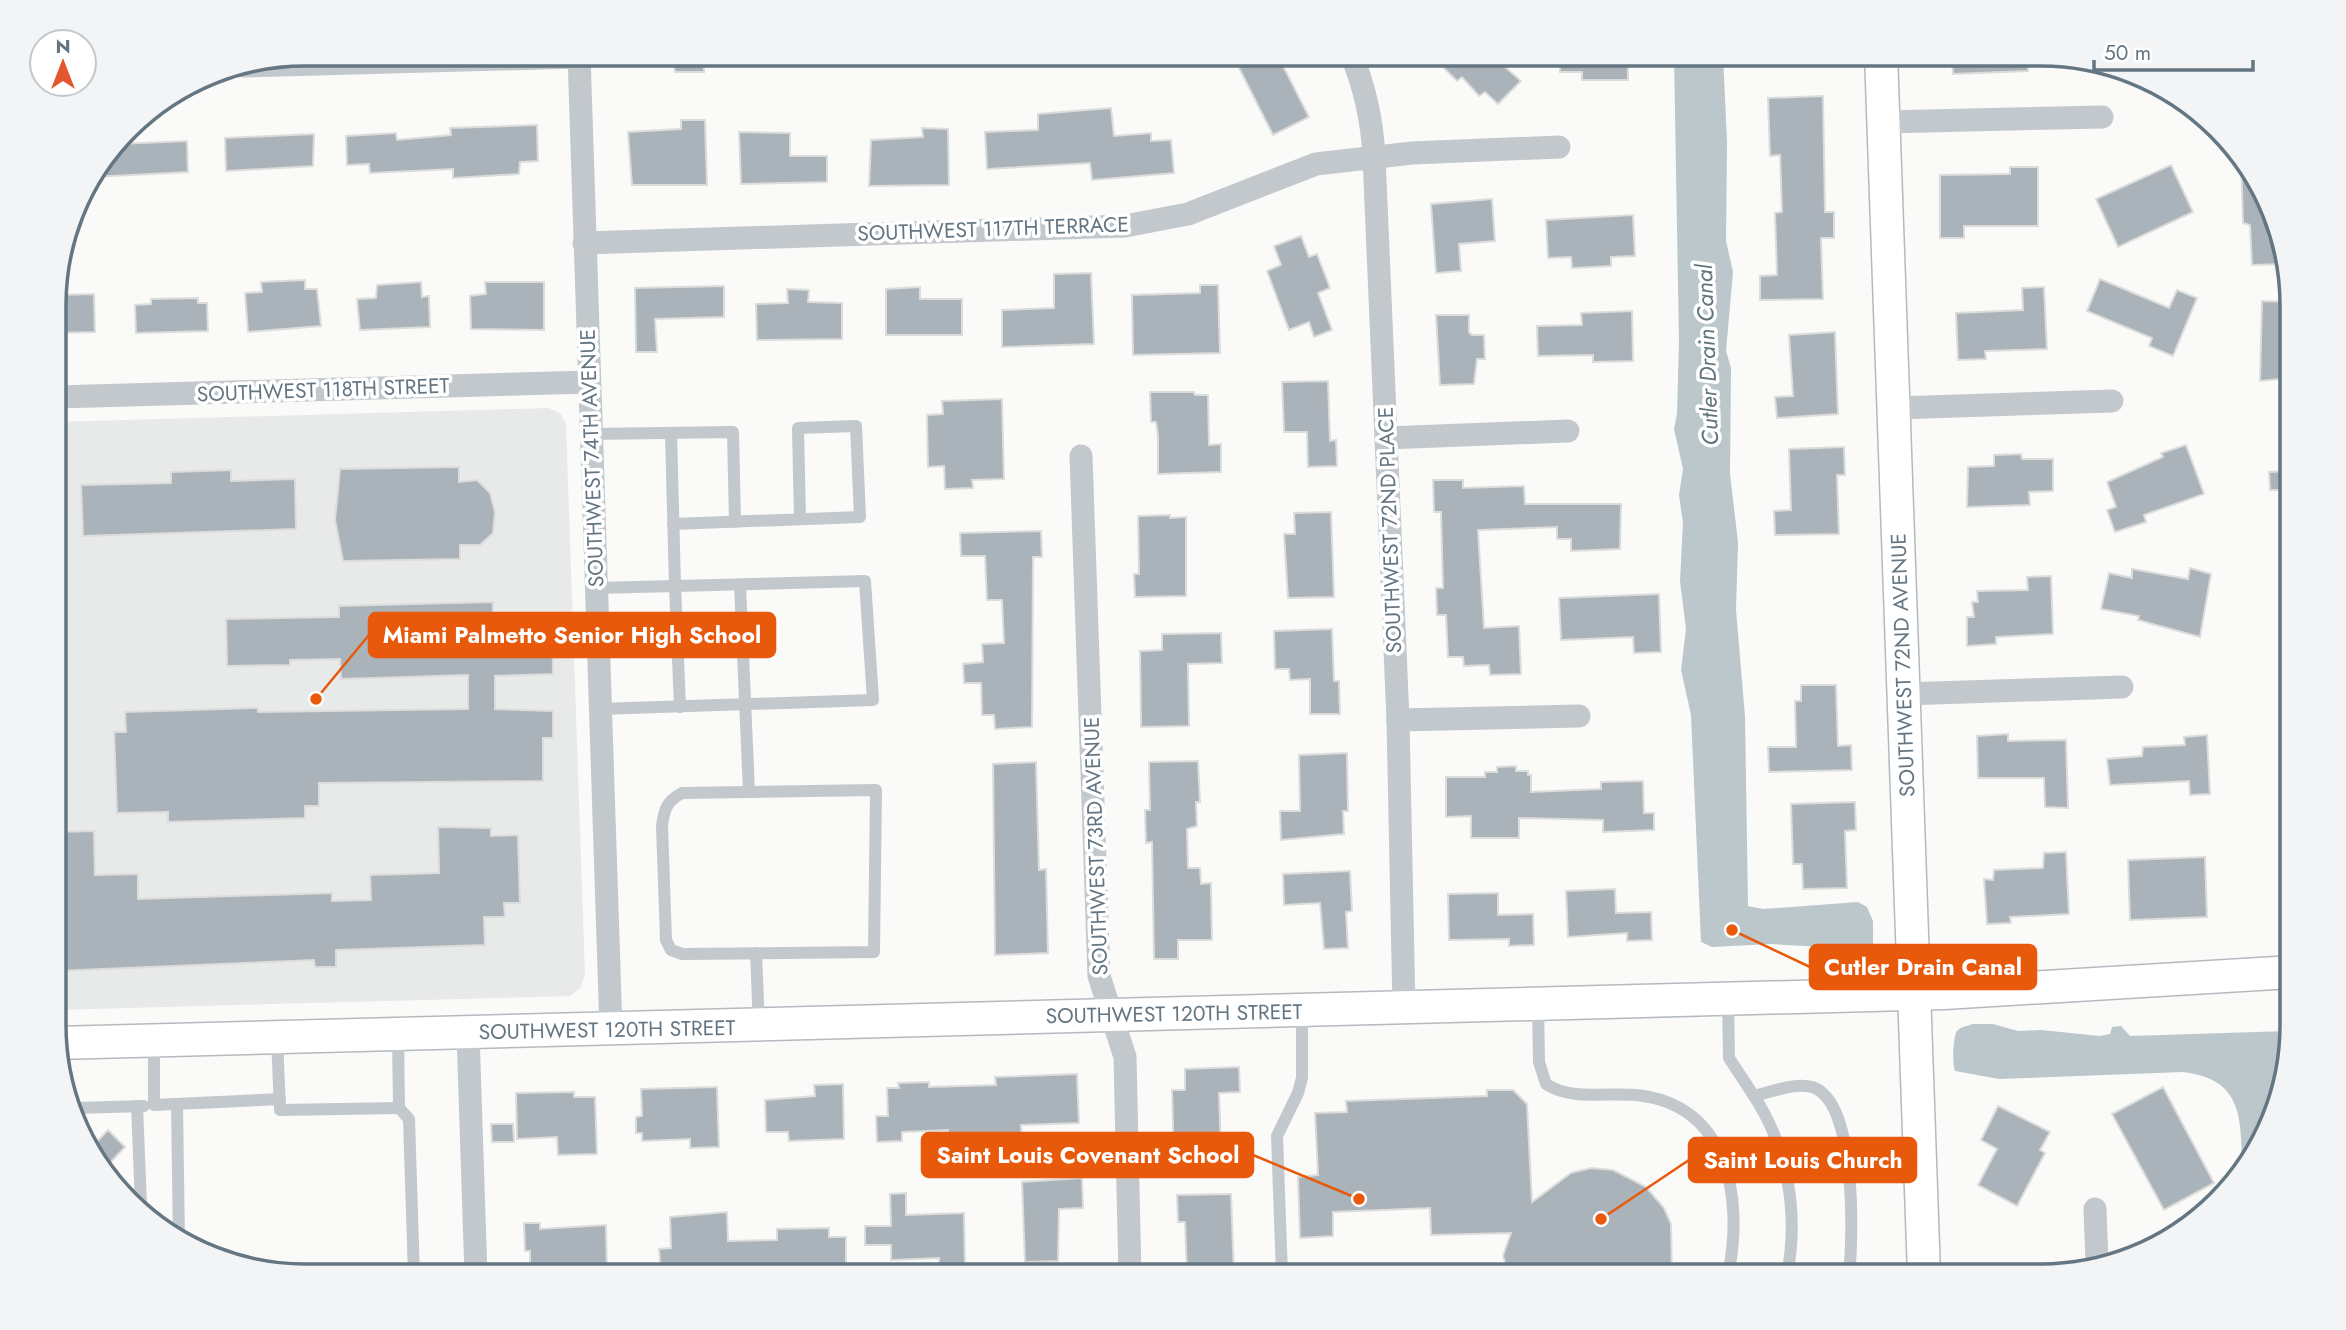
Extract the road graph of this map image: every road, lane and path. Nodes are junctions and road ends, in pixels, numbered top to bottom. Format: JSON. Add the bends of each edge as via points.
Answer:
{"nodes":[{"id":1,"x":1356,"y":66,"type":"edge"},
{"id":2,"x":1882,"y":66,"type":"edge"},
{"id":3,"x":579,"y":67,"type":"edge"},
{"id":4,"x":2102,"y":117,"type":"dead end"},
{"id":5,"x":1884,"y":122,"type":"junction"},
{"id":6,"x":1559,"y":147,"type":"dead end"},
{"id":7,"x":1374,"y":156,"type":"junction"},
{"id":8,"x":584,"y":243,"type":"junction"},
{"id":9,"x":589,"y":382,"type":"junction"},
{"id":10,"x":66,"y":397,"type":"edge"},
{"id":11,"x":2112,"y":401,"type":"dead end"},
{"id":12,"x":1895,"y":408,"type":"junction"},
{"id":13,"x":1568,"y":431,"type":"dead end"},
{"id":14,"x":671,"y":433,"type":"junction"},
{"id":15,"x":590,"y":434,"type":"junction"},
{"id":16,"x":1386,"y":438,"type":"junction"},
{"id":17,"x":1082,"y":456,"type":"dead end"},
{"id":18,"x":800,"y":519,"type":"junction"},
{"id":19,"x":735,"y":522,"type":"junction"},
{"id":20,"x":673,"y":524,"type":"junction"},
{"id":21,"x":740,"y":585,"type":"junction"},
{"id":22,"x":675,"y":586,"type":"junction"},
{"id":23,"x":596,"y":588,"type":"junction"},
{"id":24,"x":2122,"y":687,"type":"dead end"},
{"id":25,"x":1903,"y":694,"type":"junction"},
{"id":26,"x":745,"y":705,"type":"junction"},
{"id":27,"x":680,"y":707,"type":"junction"},
{"id":28,"x":599,"y":709,"type":"junction"},
{"id":29,"x":1578,"y":716,"type":"dead end"},
{"id":30,"x":1398,"y":720,"type":"junction"},
{"id":31,"x":749,"y":792,"type":"junction"},
{"id":32,"x":755,"y":953,"type":"junction"},
{"id":33,"x":2279,"y":973,"type":"edge"},
{"id":34,"x":1915,"y":994,"type":"junction"},
{"id":35,"x":1728,"y":999,"type":"junction"},
{"id":36,"x":1538,"y":1004,"type":"junction"},
{"id":37,"x":1404,"y":1009,"type":"junction"},
{"id":38,"x":1302,"y":1011,"type":"junction"},
{"id":39,"x":1109,"y":1016,"type":"junction"},
{"id":40,"x":759,"y":1026,"type":"junction"},
{"id":41,"x":611,"y":1030,"type":"junction"},
{"id":42,"x":468,"y":1033,"type":"junction"},
{"id":43,"x":398,"y":1035,"type":"junction"},
{"id":44,"x":277,"y":1038,"type":"junction"},
{"id":45,"x":154,"y":1040,"type":"junction"},
{"id":46,"x":68,"y":1043,"type":"edge"},
{"id":47,"x":1754,"y":1096,"type":"junction"},
{"id":48,"x":280,"y":1099,"type":"junction"},
{"id":49,"x":177,"y":1104,"type":"junction"},
{"id":50,"x":155,"y":1105,"type":"junction"},
{"id":51,"x":137,"y":1106,"type":"junction"},
{"id":52,"x":82,"y":1108,"type":"edge"},
{"id":53,"x":399,"y":1108,"type":"junction"},
{"id":54,"x":141,"y":1197,"type":"edge"},
{"id":55,"x":2095,"y":1209,"type":"dead end"},
{"id":56,"x":179,"y":1227,"type":"edge"},
{"id":57,"x":2097,"y":1256,"type":"edge"},
{"id":58,"x":1282,"y":1263,"type":"edge"},
{"id":59,"x":1729,"y":1263,"type":"edge"},
{"id":60,"x":1788,"y":1263,"type":"edge"},
{"id":61,"x":1849,"y":1263,"type":"edge"},
{"id":62,"x":1924,"y":1263,"type":"edge"},
{"id":63,"x":414,"y":1264,"type":"edge"},
{"id":64,"x":476,"y":1264,"type":"edge"},
{"id":65,"x":1130,"y":1264,"type":"edge"}],
"edges":[{"from":1,"to":7,"type":"street","name":"SOUTHWEST 72ND PLACE","via":[[1364,88]]},
{"from":2,"to":5,"type":"street","name":"SOUTHWEST 72ND AVENUE"},
{"from":3,"to":8,"type":"street","name":"SOUTHWEST 74TH AVENUE"},
{"from":4,"to":5,"type":"street"},
{"from":5,"to":12,"type":"street","name":"SOUTHWEST 72ND AVENUE"},
{"from":6,"to":7,"type":"street","name":"SOUTHWEST 117TH TERRACE"},
{"from":7,"to":8,"type":"street","name":"SOUTHWEST 117TH TERRACE","via":[[1316,164],[1188,214],[1125,226]]},
{"from":7,"to":16,"type":"street","name":"SOUTHWEST 72ND PLACE"},
{"from":8,"to":9,"type":"street","name":"SOUTHWEST 74TH AVENUE"},
{"from":9,"to":10,"type":"street","name":"SOUTHWEST 118TH STREET"},
{"from":9,"to":15,"type":"street","name":"SOUTHWEST 74TH AVENUE"},
{"from":11,"to":12,"type":"street"},
{"from":12,"to":25,"type":"street","name":"SOUTHWEST 72ND AVENUE"},
{"from":13,"to":16,"type":"street"},
{"from":14,"to":15,"type":"lane"},
{"from":14,"to":19,"type":"lane","via":[[733,432]]},
{"from":14,"to":20,"type":"lane"},
{"from":15,"to":23,"type":"street","name":"SOUTHWEST 74TH AVENUE"},
{"from":16,"to":30,"type":"street","name":"SOUTHWEST 72ND PLACE"},
{"from":17,"to":39,"type":"street","name":"SOUTHWEST 73RD AVENUE","via":[[1099,976]]},
{"from":18,"to":18,"type":"lane","via":[[860,517],[856,426],[798,428]]},
{"from":18,"to":19,"type":"lane"},
{"from":19,"to":20,"type":"lane"},
{"from":20,"to":22,"type":"lane"},
{"from":21,"to":22,"type":"lane"},
{"from":21,"to":26,"type":"lane"},
{"from":21,"to":26,"type":"lane","via":[[865,581],[873,700]]},
{"from":22,"to":23,"type":"lane"},
{"from":22,"to":27,"type":"lane"},
{"from":23,"to":28,"type":"street","name":"SOUTHWEST 74TH AVENUE"},
{"from":24,"to":25,"type":"street"},
{"from":25,"to":34,"type":"street","name":"SOUTHWEST 72ND AVENUE"},
{"from":26,"to":27,"type":"lane"},
{"from":26,"to":31,"type":"lane"},
{"from":27,"to":28,"type":"lane"},
{"from":28,"to":41,"type":"street","name":"SOUTHWEST 74TH AVENUE"},
{"from":29,"to":30,"type":"street"},
{"from":30,"to":37,"type":"street","name":"SOUTHWEST 72ND PLACE"},
{"from":31,"to":32,"type":"lane","via":[[682,793],[670,799],[663,811],[666,940],[671,950],[682,954]]},
{"from":31,"to":32,"type":"lane","via":[[876,790],[874,952]]},
{"from":32,"to":40,"type":"lane"},
{"from":33,"to":34,"type":"street","name":"SOUTHWEST 120TH STREET"},
{"from":34,"to":35,"type":"street","name":"SOUTHWEST 120TH STREET"},
{"from":34,"to":62,"type":"street","name":"SOUTHWEST 72ND AVENUE"},
{"from":35,"to":36,"type":"street","name":"SOUTHWEST 120TH STREET"},
{"from":35,"to":47,"type":"lane","via":[[1729,1058]]},
{"from":36,"to":37,"type":"street","name":"SOUTHWEST 120TH STREET"},
{"from":36,"to":59,"type":"lane","via":[[1539,1062],[1546,1084],[1566,1094],[1660,1098],[1705,1129],[1727,1168],[1733,1195]]},
{"from":37,"to":38,"type":"street","name":"SOUTHWEST 120TH STREET"},
{"from":38,"to":39,"type":"street","name":"SOUTHWEST 120TH STREET"},
{"from":38,"to":58,"type":"lane","via":[[1302,1078],[1277,1136]]},
{"from":39,"to":40,"type":"street","name":"SOUTHWEST 120TH STREET"},
{"from":39,"to":65,"type":"street","name":"SOUTHWEST 73RD AVENUE","via":[[1125,1057]]},
{"from":40,"to":41,"type":"street","name":"SOUTHWEST 120TH STREET"},
{"from":41,"to":42,"type":"street","name":"SOUTHWEST 120TH STREET"},
{"from":42,"to":43,"type":"street","name":"SOUTHWEST 120TH STREET"},
{"from":42,"to":64,"type":"street"},
{"from":43,"to":44,"type":"street","name":"SOUTHWEST 120TH STREET"},
{"from":43,"to":53,"type":"lane"},
{"from":44,"to":45,"type":"street","name":"SOUTHWEST 120TH STREET"},
{"from":44,"to":48,"type":"lane"},
{"from":45,"to":46,"type":"street","name":"SOUTHWEST 120TH STREET"},
{"from":45,"to":50,"type":"lane"},
{"from":47,"to":60,"type":"lane","via":[[1775,1130],[1787,1173]]},
{"from":47,"to":61,"type":"lane","via":[[1802,1086],[1825,1094],[1843,1139],[1850,1192]]},
{"from":48,"to":49,"type":"lane"},
{"from":48,"to":53,"type":"lane","via":[[280,1110]]},
{"from":49,"to":50,"type":"lane"},
{"from":49,"to":56,"type":"lane"},
{"from":50,"to":51,"type":"lane"},
{"from":51,"to":52,"type":"lane"},
{"from":51,"to":54,"type":"lane"},
{"from":53,"to":63,"type":"lane","via":[[409,1119]]},
{"from":55,"to":57,"type":"street"}]}
